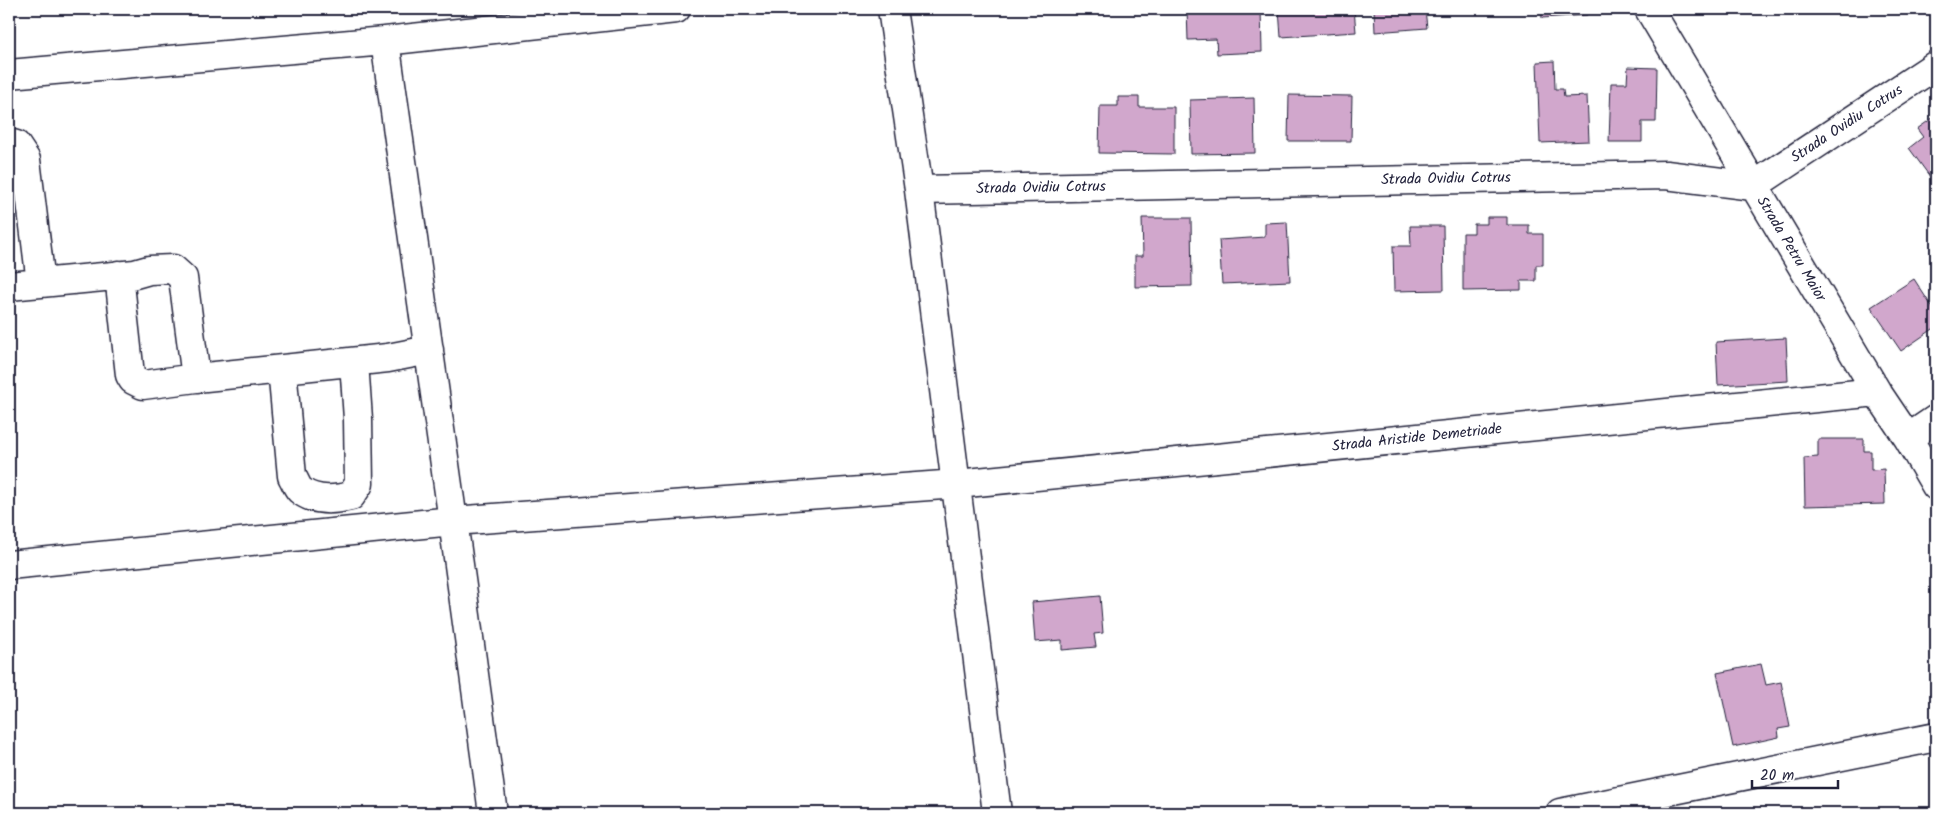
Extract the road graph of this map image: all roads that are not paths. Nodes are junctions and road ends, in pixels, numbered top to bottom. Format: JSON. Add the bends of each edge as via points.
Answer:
{"nodes":[{"id":1,"x":676,"y":9,"type":"edge"},
{"id":2,"x":892,"y":9,"type":"edge"},
{"id":3,"x":1649,"y":9,"type":"edge"},
{"id":4,"x":385,"y":41,"type":"junction"},
{"id":5,"x":1936,"y":65,"type":"edge"},
{"id":6,"x":9,"y":74,"type":"edge"},
{"id":7,"x":9,"y":143,"type":"edge"},
{"id":8,"x":1753,"y":186,"type":"junction"},
{"id":9,"x":919,"y":190,"type":"junction"},
{"id":10,"x":119,"y":275,"type":"junction"},
{"id":11,"x":40,"y":283,"type":"junction"},
{"id":12,"x":9,"y":286,"type":"edge"},
{"id":13,"x":429,"y":350,"type":"junction"},
{"id":14,"x":354,"y":362,"type":"junction"},
{"id":15,"x":282,"y":369,"type":"junction"},
{"id":16,"x":196,"y":378,"type":"junction"},
{"id":17,"x":1877,"y":392,"type":"junction"},
{"id":18,"x":1936,"y":419,"type":"edge"},
{"id":19,"x":1908,"y":438,"type":"junction"},
{"id":20,"x":957,"y":484,"type":"junction"},
{"id":21,"x":1936,"y":486,"type":"edge"},
{"id":22,"x":453,"y":521,"type":"junction"},
{"id":23,"x":9,"y":565,"type":"edge"},
{"id":24,"x":1936,"y":737,"type":"edge"},
{"id":25,"x":492,"y":813,"type":"edge"},
{"id":26,"x":997,"y":813,"type":"edge"},
{"id":27,"x":1560,"y":813,"type":"edge"}],
"edges":[{"from":1,"to":4,"type":"street"},
{"from":2,"to":9,"type":"street"},
{"from":3,"to":8,"type":"street","name":"Strada Petru Maior"},
{"from":4,"to":6,"type":"street"},
{"from":4,"to":13,"type":"street"},
{"from":5,"to":8,"type":"street","name":"Strada Ovidiu Cotrus"},
{"from":7,"to":11,"type":"street","via":[[16,145],[26,160]]},
{"from":8,"to":9,"type":"street","name":"Strada Ovidiu Cotrus","via":[[1666,175]]},
{"from":8,"to":17,"type":"street","name":"Strada Petru Maior"},
{"from":9,"to":20,"type":"street"},
{"from":10,"to":11,"type":"street"},
{"from":10,"to":16,"type":"street","via":[[173,269],[183,278]]},
{"from":10,"to":16,"type":"street","via":[[133,380],[143,385]]},
{"from":11,"to":12,"type":"street"},
{"from":13,"to":14,"type":"street"},
{"from":13,"to":22,"type":"street"},
{"from":14,"to":15,"type":"street"},
{"from":14,"to":15,"type":"street","via":[[359,484],[351,496],[337,500],[307,494],[299,489],[292,476]]},
{"from":15,"to":16,"type":"street"},
{"from":17,"to":19,"type":"street","name":"Strada Petru Maior"},
{"from":17,"to":20,"type":"street","name":"Strada Aristide Demetriade"},
{"from":18,"to":19,"type":"street"},
{"from":19,"to":21,"type":"street","name":"Strada Petru Maior"},
{"from":20,"to":22,"type":"street","name":"Strada Aristide Demetriade"},
{"from":20,"to":26,"type":"street"},
{"from":22,"to":23,"type":"street","name":"Strada Aristide Demetriade"},
{"from":22,"to":25,"type":"street"},
{"from":24,"to":27,"type":"street"}]}
